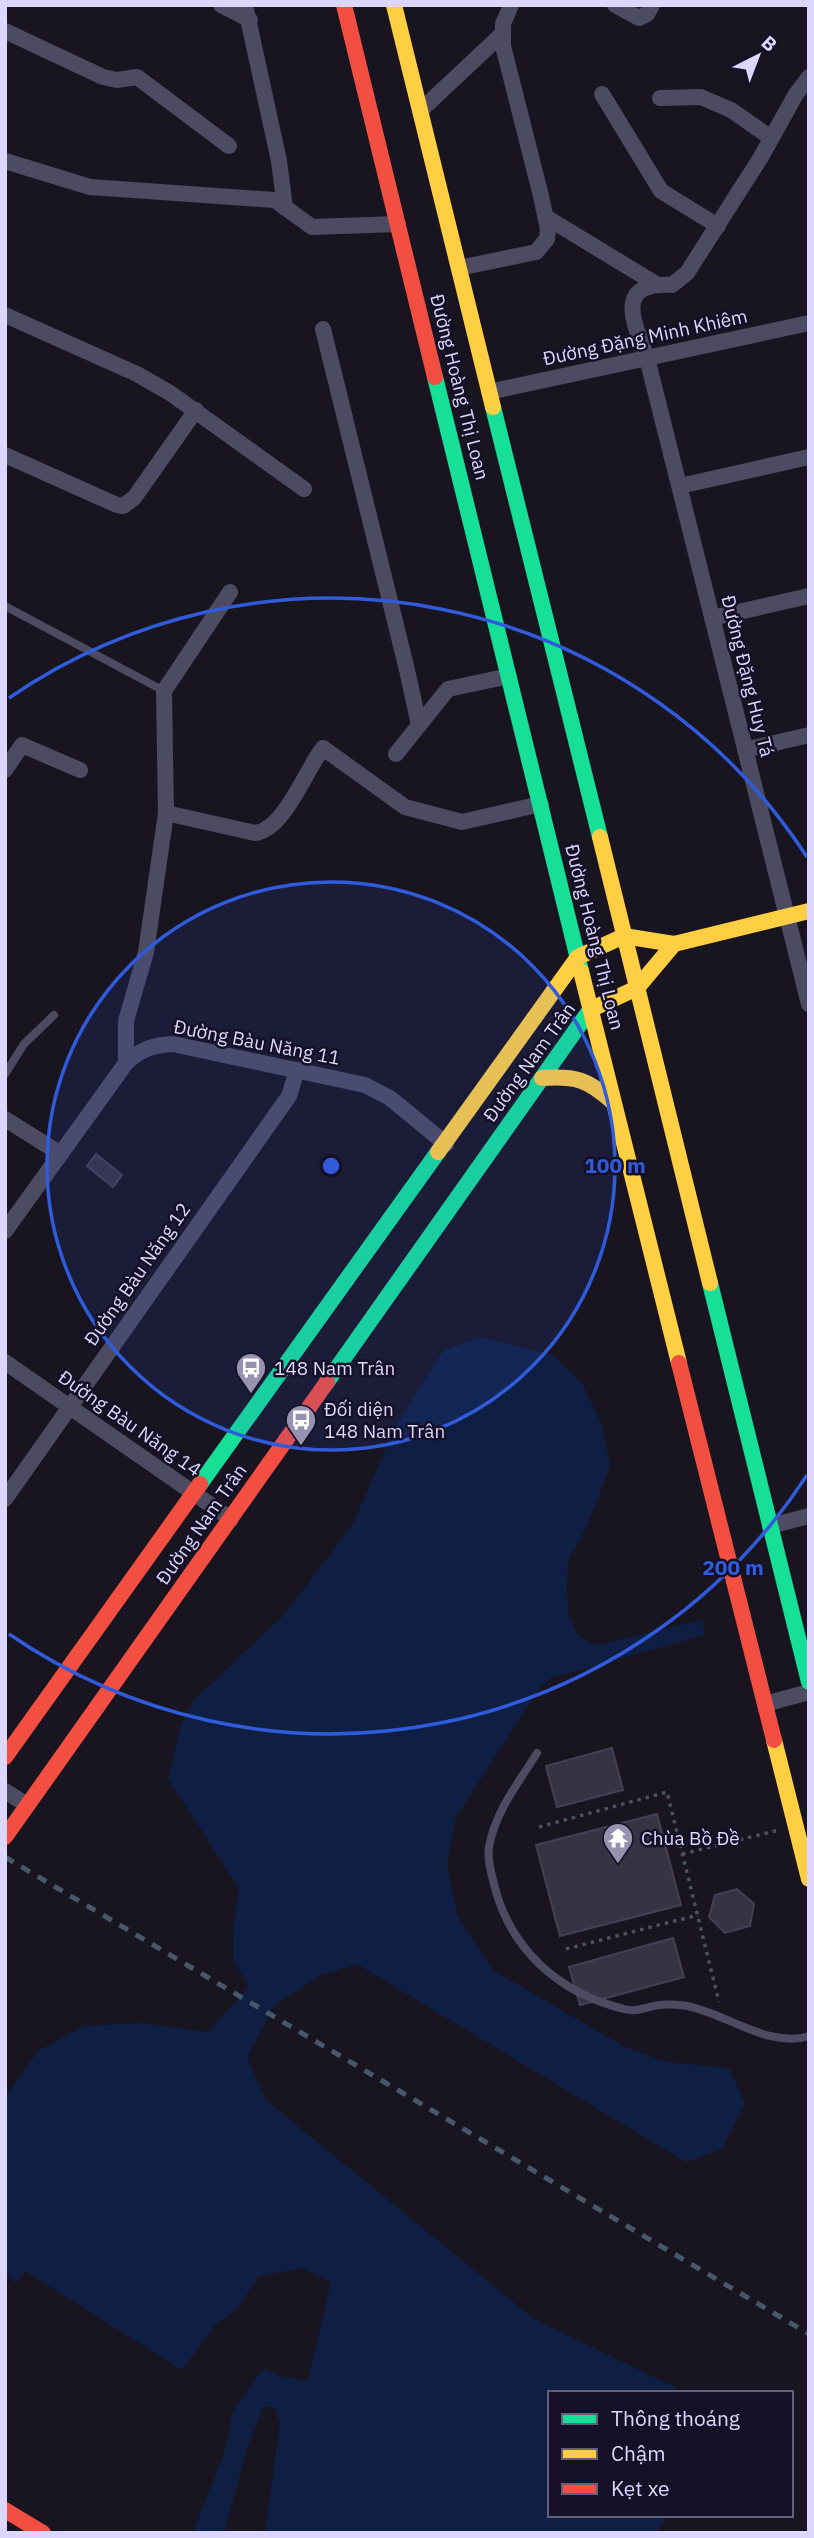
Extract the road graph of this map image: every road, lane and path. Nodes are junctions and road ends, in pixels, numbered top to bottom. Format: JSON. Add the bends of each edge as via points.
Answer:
{"nodes":[{"id":1,"x":221,"y":5,"type":"edge"},
{"id":2,"x":344,"y":5,"type":"edge"},
{"id":3,"x":394,"y":5,"type":"edge"},
{"id":4,"x":511,"y":5,"type":"edge"},
{"id":5,"x":615,"y":5,"type":"edge"},
{"id":6,"x":652,"y":5,"type":"edge"},
{"id":7,"x":247,"y":13,"type":"edge"},
{"id":8,"x":5,"y":31,"type":"edge"},
{"id":9,"x":501,"y":35,"type":"junction"},
{"id":10,"x":809,"y":77,"type":"edge"},
{"id":11,"x":602,"y":94,"type":"dead end"},
{"id":12,"x":660,"y":98,"type":"dead end"},
{"id":13,"x":420,"y":111,"type":"junction"},
{"id":14,"x":771,"y":138,"type":"junction"},
{"id":15,"x":229,"y":146,"type":"dead end"},
{"id":16,"x":5,"y":161,"type":"edge"},
{"id":17,"x":285,"y":208,"type":"junction"},
{"id":18,"x":546,"y":217,"type":"junction"},
{"id":19,"x":398,"y":224,"type":"junction"},
{"id":20,"x":718,"y":226,"type":"junction"},
{"id":21,"x":459,"y":268,"type":"junction"},
{"id":22,"x":656,"y":284,"type":"junction"},
{"id":23,"x":5,"y":315,"type":"edge"},
{"id":24,"x":809,"y":323,"type":"edge"},
{"id":25,"x":323,"y":329,"type":"dead end"},
{"id":26,"x":647,"y":358,"type":"junction"},
{"id":27,"x":489,"y":392,"type":"junction"},
{"id":28,"x":196,"y":410,"type":"junction"},
{"id":29,"x":5,"y":455,"type":"edge"},
{"id":30,"x":809,"y":457,"type":"edge"},
{"id":31,"x":680,"y":486,"type":"junction"},
{"id":32,"x":304,"y":489,"type":"dead end"},
{"id":33,"x":230,"y":592,"type":"dead end"},
{"id":34,"x":809,"y":596,"type":"edge"},
{"id":35,"x":5,"y":606,"type":"edge"},
{"id":36,"x":712,"y":618,"type":"junction"},
{"id":37,"x":509,"y":676,"type":"junction"},
{"id":38,"x":164,"y":691,"type":"junction"},
{"id":39,"x":419,"y":725,"type":"junction"},
{"id":40,"x":809,"y":735,"type":"edge"},
{"id":41,"x":745,"y":750,"type":"junction"},
{"id":42,"x":396,"y":754,"type":"dead end"},
{"id":43,"x":7,"y":760,"type":"edge"},
{"id":44,"x":80,"y":770,"type":"dead end"},
{"id":45,"x":541,"y":804,"type":"junction"},
{"id":46,"x":166,"y":813,"type":"junction"},
{"id":47,"x":809,"y":911,"type":"edge"},
{"id":48,"x":787,"y":916,"type":"junction"},
{"id":49,"x":624,"y":936,"type":"junction"},
{"id":50,"x":674,"y":944,"type":"junction"},
{"id":51,"x":578,"y":957,"type":"junction"},
{"id":52,"x":636,"y":988,"type":"junction"},
{"id":53,"x":809,"y":1004,"type":"edge"},
{"id":54,"x":590,"y":1010,"type":"junction"},
{"id":55,"x":54,"y":1015,"type":"dead end"},
{"id":56,"x":126,"y":1063,"type":"junction"},
{"id":57,"x":297,"y":1070,"type":"junction"},
{"id":58,"x":5,"y":1074,"type":"edge"},
{"id":59,"x":542,"y":1079,"type":"junction"},
{"id":60,"x":614,"y":1102,"type":"junction"},
{"id":61,"x":5,"y":1119,"type":"edge"},
{"id":62,"x":446,"y":1144,"type":"junction"},
{"id":63,"x":61,"y":1154,"type":"junction"},
{"id":64,"x":5,"y":1231,"type":"edge"},
{"id":65,"x":5,"y":1362,"type":"edge"},
{"id":66,"x":68,"y":1407,"type":"junction"},
{"id":67,"x":195,"y":1493,"type":"junction"},
{"id":68,"x":5,"y":1499,"type":"edge"},
{"id":69,"x":809,"y":1516,"type":"edge"},
{"id":70,"x":230,"y":1519,"type":"junction"},
{"id":71,"x":770,"y":1525,"type":"junction"},
{"id":72,"x":809,"y":1682,"type":"edge"},
{"id":73,"x":809,"y":1692,"type":"edge"},
{"id":74,"x":765,"y":1704,"type":"junction"},
{"id":75,"x":537,"y":1753,"type":"dead end"},
{"id":76,"x":5,"y":1756,"type":"edge"},
{"id":77,"x":5,"y":1791,"type":"edge"},
{"id":78,"x":27,"y":1805,"type":"junction"},
{"id":79,"x":795,"y":1826,"type":"junction"},
{"id":80,"x":539,"y":1827,"type":"dead end"},
{"id":81,"x":5,"y":1837,"type":"edge"},
{"id":82,"x":682,"y":1854,"type":"junction"},
{"id":83,"x":809,"y":1878,"type":"edge"},
{"id":84,"x":698,"y":1915,"type":"junction"},
{"id":85,"x":566,"y":1949,"type":"dead end"},
{"id":86,"x":723,"y":2019,"type":"junction"},
{"id":87,"x":809,"y":2036,"type":"edge"},
{"id":88,"x":5,"y":2510,"type":"edge"},
{"id":89,"x":43,"y":2533,"type":"edge"}],
"edges":[{"from":1,"to":7,"type":"street"},
{"from":2,"to":19,"type":"main road","name":"Đường Hoàng Thị Loan"},
{"from":3,"to":13,"type":"main road","name":"Đường Hoàng Thị Loan"},
{"from":4,"to":9,"type":"street"},
{"from":5,"to":6,"type":"street","via":[[639,18]]},
{"from":7,"to":17,"type":"street"},
{"from":8,"to":15,"type":"street","via":[[103,77],[137,77]]},
{"from":9,"to":13,"type":"street"},
{"from":9,"to":18,"type":"street"},
{"from":10,"to":14,"type":"street"},
{"from":11,"to":20,"type":"street","via":[[661,191]]},
{"from":12,"to":14,"type":"street","via":[[701,97],[731,110]]},
{"from":13,"to":21,"type":"main road","name":"Đường Hoàng Thị Loan"},
{"from":14,"to":20,"type":"street"},
{"from":16,"to":17,"type":"street","via":[[90,187],[275,200]]},
{"from":17,"to":19,"type":"street","via":[[312,227]]},
{"from":18,"to":21,"type":"street","via":[[547,239],[536,252]]},
{"from":18,"to":22,"type":"street"},
{"from":19,"to":37,"type":"main road","name":"Đường Hoàng Thị Loan"},
{"from":20,"to":22,"type":"street","via":[[679,281]]},
{"from":21,"to":27,"type":"main road","name":"Đường Hoàng Thị Loan"},
{"from":22,"to":26,"type":"street","name":"Đường Đặng Huy Tá","via":[[641,291],[632,305]]},
{"from":23,"to":28,"type":"street","via":[[136,374]]},
{"from":24,"to":26,"type":"street","name":"Đường Đặng Minh Khiêm"},
{"from":25,"to":39,"type":"street"},
{"from":26,"to":27,"type":"street","name":"Đường Đặng Minh Khiêm"},
{"from":26,"to":31,"type":"street","name":"Đường Đặng Huy Tá"},
{"from":27,"to":49,"type":"main road","name":"Đường Hoàng Thị Loan"},
{"from":28,"to":29,"type":"street","via":[[134,498],[123,506]]},
{"from":28,"to":32,"type":"street"},
{"from":30,"to":31,"type":"street"},
{"from":31,"to":36,"type":"street","name":"Đường Đặng Huy Tá"},
{"from":33,"to":38,"type":"street"},
{"from":34,"to":36,"type":"street"},
{"from":35,"to":38,"type":"lane"},
{"from":36,"to":41,"type":"street","name":"Đường Đặng Huy Tá"},
{"from":37,"to":39,"type":"street","via":[[448,688]]},
{"from":37,"to":45,"type":"main road","name":"Đường Hoàng Thị Loan"},
{"from":38,"to":46,"type":"street"},
{"from":39,"to":42,"type":"street"},
{"from":40,"to":41,"type":"street"},
{"from":41,"to":48,"type":"street","name":"Đường Đặng Huy Tá"},
{"from":43,"to":44,"type":"street","via":[[22,745]]},
{"from":45,"to":46,"type":"street","via":[[462,822],[405,807],[323,748],[288,807],[263,832]]},
{"from":45,"to":51,"type":"main road","name":"Đường Hoàng Thị Loan"},
{"from":46,"to":56,"type":"street","via":[[146,952],[126,1021]]},
{"from":47,"to":48,"type":"main road"},
{"from":48,"to":50,"type":"main road"},
{"from":48,"to":53,"type":"street","name":"Đường Đặng Huy Tá"},
{"from":49,"to":50,"type":"main road"},
{"from":49,"to":51,"type":"main road"},
{"from":49,"to":52,"type":"main road","name":"Đường Hoàng Thị Loan"},
{"from":50,"to":52,"type":"main road","name":"Đường Nam Trân"},
{"from":51,"to":54,"type":"main road","name":"Đường Hoàng Thị Loan"},
{"from":51,"to":62,"type":"main road","name":"Đường Nam Trân"},
{"from":52,"to":54,"type":"main road","name":"Đường Nam Trân"},
{"from":52,"to":71,"type":"main road","name":"Đường Hoàng Thị Loan"},
{"from":54,"to":59,"type":"main road","name":"Đường Nam Trân"},
{"from":54,"to":60,"type":"main road","name":"Đường Hoàng Thị Loan"},
{"from":55,"to":58,"type":"lane","via":[[24,1044]]},
{"from":56,"to":57,"type":"street","name":"Đường Bàu Năng 11","via":[[139,1051],[173,1044]]},
{"from":56,"to":63,"type":"street","name":"Đường Bàu Năng 11"},
{"from":57,"to":62,"type":"street","name":"Đường Bàu Năng 11","via":[[365,1085],[390,1098]]},
{"from":57,"to":66,"type":"street","name":"Đường Bàu Năng 12","via":[[289,1096]]},
{"from":59,"to":60,"type":"main road","via":[[581,1077]]},
{"from":59,"to":70,"type":"main road","name":"Đường Nam Trân"},
{"from":60,"to":74,"type":"main road","name":"Đường Hoàng Thị Loan"},
{"from":61,"to":63,"type":"street"},
{"from":62,"to":67,"type":"main road","name":"Đường Nam Trân"},
{"from":63,"to":64,"type":"street","name":"Đường Bàu Năng 11"},
{"from":65,"to":66,"type":"street","name":"Đường Bàu Năng 14"},
{"from":66,"to":67,"type":"street","name":"Đường Bàu Năng 14"},
{"from":66,"to":68,"type":"street","name":"Đường Bàu Năng 12"},
{"from":67,"to":70,"type":"street","name":"Đường Bàu Năng 14"},
{"from":67,"to":76,"type":"main road","name":"Đường Nam Trân"},
{"from":69,"to":71,"type":"street"},
{"from":70,"to":78,"type":"main road","name":"Đường Nam Trân"},
{"from":71,"to":72,"type":"main road","name":"Đường Hoàng Thị Loan"},
{"from":73,"to":74,"type":"street"},
{"from":74,"to":79,"type":"main road","name":"Đường Hoàng Thị Loan"},
{"from":75,"to":86,"type":"lane","via":[[507,1800],[489,1848],[499,1903],[515,1937],[545,1969],[588,1997],[637,2011],[658,2005],[687,2006]]},
{"from":77,"to":78,"type":"street"},
{"from":78,"to":81,"type":"main road","name":"Đường Nam Trân"},
{"from":79,"to":82,"type":"path"},
{"from":79,"to":83,"type":"main road","name":"Đường Hoàng Thị Loan"},
{"from":80,"to":82,"type":"path","via":[[667,1792]]},
{"from":82,"to":84,"type":"path"},
{"from":84,"to":85,"type":"path"},
{"from":84,"to":86,"type":"path"},
{"from":86,"to":87,"type":"lane","via":[[787,2039]]},
{"from":88,"to":89,"type":"main road"}]}
